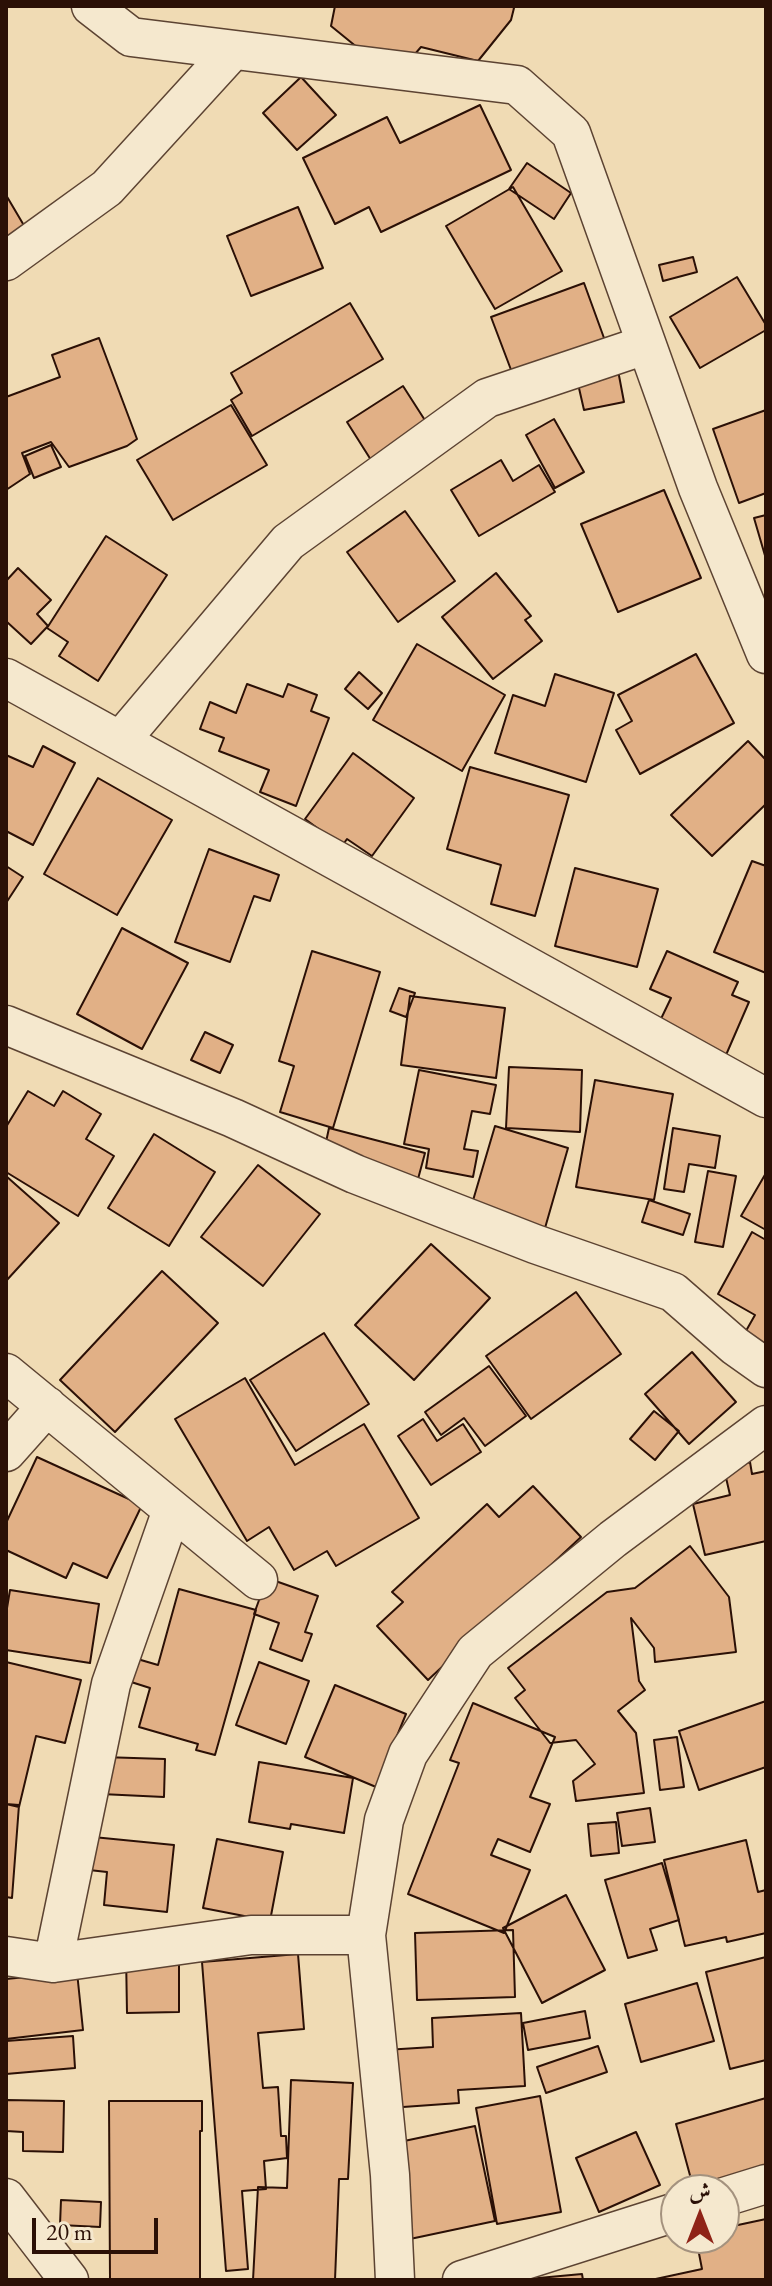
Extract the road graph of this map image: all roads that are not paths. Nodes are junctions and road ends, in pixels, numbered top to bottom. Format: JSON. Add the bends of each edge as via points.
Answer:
{"nodes":[{"id":1,"x":91,"y":6,"type":"edge"},
{"id":2,"x":233,"y":50,"type":"junction"},
{"id":3,"x":6,"y":261,"type":"edge"},
{"id":4,"x":645,"y":345,"type":"junction"},
{"id":5,"x":766,"y":654,"type":"edge"},
{"id":6,"x":6,"y":678,"type":"edge"},
{"id":7,"x":120,"y":741,"type":"junction"},
{"id":8,"x":6,"y":1025,"type":"edge"},
{"id":9,"x":766,"y":1098,"type":"edge"},
{"id":10,"x":766,"y":1368,"type":"edge"},
{"id":11,"x":6,"y":1373,"type":"edge"},
{"id":12,"x":47,"y":1406,"type":"junction"},
{"id":13,"x":766,"y":1425,"type":"edge"},
{"id":14,"x":6,"y":1452,"type":"edge"},
{"id":15,"x":172,"y":1510,"type":"junction"},
{"id":16,"x":258,"y":1580,"type":"dead end"},
{"id":17,"x":366,"y":1935,"type":"junction"},
{"id":18,"x":6,"y":1956,"type":"edge"},
{"id":19,"x":53,"y":1963,"type":"junction"},
{"id":20,"x":766,"y":2184,"type":"edge"},
{"id":21,"x":740,"y":2192,"type":"edge"},
{"id":22,"x":6,"y":2198,"type":"edge"},
{"id":23,"x":660,"y":2217,"type":"edge"},
{"id":24,"x":69,"y":2280,"type":"edge"},
{"id":25,"x":395,"y":2280,"type":"edge"},
{"id":26,"x":462,"y":2280,"type":"edge"}],
"edges":[{"from":1,"to":2,"type":"street","via":[[131,37]]},
{"from":2,"to":3,"type":"street","via":[[107,188]]},
{"from":2,"to":4,"type":"street","via":[[517,85],[571,133]]},
{"from":4,"to":5,"type":"street"},
{"from":4,"to":7,"type":"street","via":[[487,398],[288,542]]},
{"from":6,"to":7,"type":"street"},
{"from":7,"to":9,"type":"street"},
{"from":8,"to":10,"type":"street","via":[[355,1174],[673,1292]]},
{"from":11,"to":12,"type":"street"},
{"from":12,"to":14,"type":"street"},
{"from":12,"to":15,"type":"street"},
{"from":13,"to":17,"type":"street","via":[[613,1539],[475,1652],[408,1754],[384,1820]]},
{"from":15,"to":16,"type":"street"},
{"from":15,"to":19,"type":"street","via":[[111,1684]]},
{"from":17,"to":19,"type":"street","via":[[251,1935]]},
{"from":17,"to":25,"type":"street"},
{"from":18,"to":19,"type":"street"},
{"from":20,"to":21,"type":"street"},
{"from":22,"to":24,"type":"street"},
{"from":23,"to":26,"type":"street"}]}
